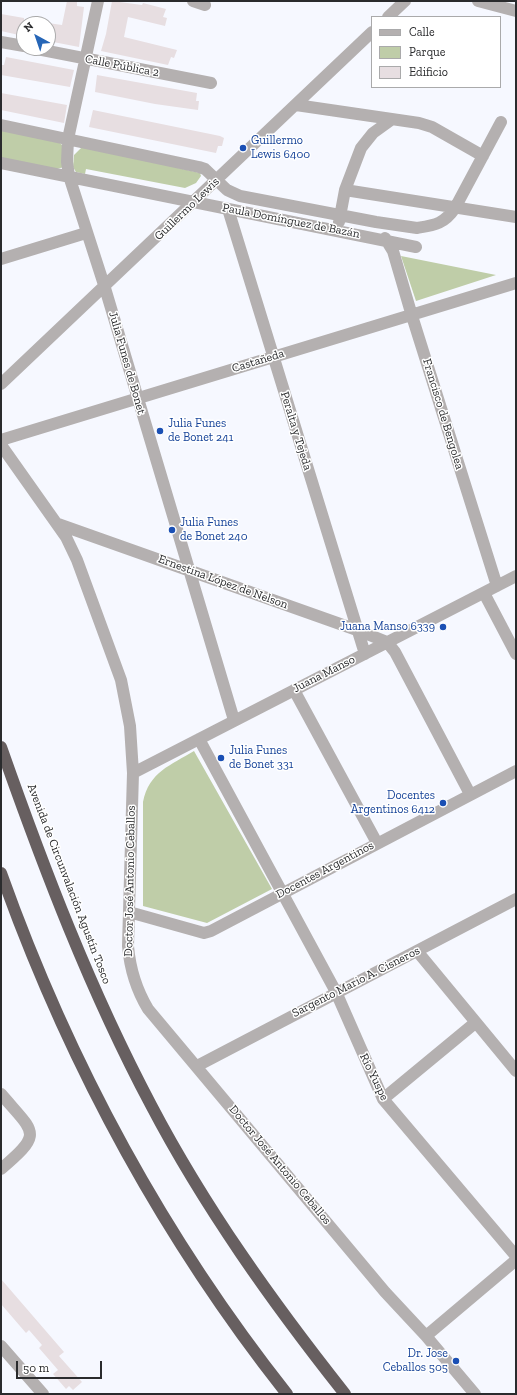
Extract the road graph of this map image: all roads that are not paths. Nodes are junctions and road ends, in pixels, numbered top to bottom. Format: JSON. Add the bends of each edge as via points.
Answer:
{"nodes":[{"id":1,"x":98,"y":1,"type":"edge"},
{"id":2,"x":193,"y":1,"type":"edge"},
{"id":3,"x":405,"y":1,"type":"edge"},
{"id":4,"x":478,"y":1,"type":"edge"},
{"id":5,"x":205,"y":5,"type":"dead end"},
{"id":6,"x":516,"y":11,"type":"edge"},
{"id":7,"x":389,"y":16,"type":"edge"},
{"id":8,"x":371,"y":33,"type":"edge"},
{"id":9,"x":1,"y":42,"type":"edge"},
{"id":10,"x":16,"y":45,"type":"edge"},
{"id":11,"x":56,"y":53,"type":"edge"},
{"id":12,"x":86,"y":59,"type":"junction"},
{"id":13,"x":211,"y":82,"type":"dead end"},
{"id":14,"x":296,"y":105,"type":"junction"},
{"id":15,"x":391,"y":120,"type":"junction"},
{"id":16,"x":501,"y":122,"type":"dead end"},
{"id":17,"x":1,"y":125,"type":"edge"},
{"id":18,"x":68,"y":139,"type":"junction"},
{"id":19,"x":483,"y":156,"type":"junction"},
{"id":20,"x":1,"y":163,"type":"edge"},
{"id":21,"x":69,"y":176,"type":"junction"},
{"id":22,"x":216,"y":181,"type":"junction"},
{"id":23,"x":345,"y":190,"type":"junction"},
{"id":24,"x":195,"y":202,"type":"junction"},
{"id":25,"x":456,"y":208,"type":"junction"},
{"id":26,"x":228,"y":209,"type":"junction"},
{"id":27,"x":340,"y":214,"type":"junction"},
{"id":28,"x":515,"y":219,"type":"edge"},
{"id":29,"x":376,"y":222,"type":"junction"},
{"id":30,"x":339,"y":230,"type":"junction"},
{"id":31,"x":86,"y":233,"type":"junction"},
{"id":32,"x":388,"y":242,"type":"junction"},
{"id":33,"x":416,"y":247,"type":"dead end"},
{"id":34,"x":1,"y":259,"type":"edge"},
{"id":35,"x":516,"y":283,"type":"edge"},
{"id":36,"x":105,"y":288,"type":"junction"},
{"id":37,"x":412,"y":316,"type":"junction"},
{"id":38,"x":274,"y":357,"type":"junction"},
{"id":39,"x":1,"y":384,"type":"edge"},
{"id":40,"x":137,"y":398,"type":"junction"},
{"id":41,"x":1,"y":440,"type":"edge"},
{"id":42,"x":1,"y":445,"type":"edge"},
{"id":43,"x":58,"y":524,"type":"junction"},
{"id":44,"x":190,"y":571,"type":"junction"},
{"id":45,"x":516,"y":576,"type":"edge"},
{"id":46,"x":497,"y":586,"type":"junction"},
{"id":47,"x":484,"y":593,"type":"junction"},
{"id":48,"x":357,"y":630,"type":"junction"},
{"id":49,"x":387,"y":642,"type":"junction"},
{"id":50,"x":365,"y":654,"type":"junction"},
{"id":51,"x":516,"y":654,"type":"edge"},
{"id":52,"x":294,"y":690,"type":"junction"},
{"id":53,"x":234,"y":720,"type":"junction"},
{"id":54,"x":199,"y":739,"type":"junction"},
{"id":55,"x":1,"y":746,"type":"edge"},
{"id":56,"x":516,"y":771,"type":"edge"},
{"id":57,"x":133,"y":773,"type":"junction"},
{"id":58,"x":470,"y":794,"type":"junction"},
{"id":59,"x":377,"y":843,"type":"junction"},
{"id":60,"x":1,"y":873,"type":"edge"},
{"id":61,"x":1,"y":891,"type":"edge"},
{"id":62,"x":282,"y":894,"type":"junction"},
{"id":63,"x":516,"y":899,"type":"edge"},
{"id":64,"x":129,"y":912,"type":"junction"},
{"id":65,"x":25,"y":938,"type":"junction"},
{"id":66,"x":416,"y":951,"type":"junction"},
{"id":67,"x":336,"y":992,"type":"junction"},
{"id":68,"x":475,"y":1023,"type":"junction"},
{"id":69,"x":197,"y":1066,"type":"junction"},
{"id":70,"x":516,"y":1071,"type":"edge"},
{"id":71,"x":1,"y":1094,"type":"edge"},
{"id":72,"x":383,"y":1099,"type":"junction"},
{"id":73,"x":1,"y":1169,"type":"edge"},
{"id":74,"x":516,"y":1256,"type":"edge"},
{"id":75,"x":516,"y":1260,"type":"edge"},
{"id":76,"x":426,"y":1336,"type":"junction"},
{"id":77,"x":1,"y":1346,"type":"edge"},
{"id":78,"x":43,"y":1394,"type":"edge"},
{"id":79,"x":287,"y":1394,"type":"edge"},
{"id":80,"x":345,"y":1394,"type":"edge"},
{"id":81,"x":475,"y":1394,"type":"edge"}],
"edges":[{"from":1,"to":12,"type":"street","name":"Julia Funes de Bonet"},
{"from":2,"to":5,"type":"street"},
{"from":3,"to":7,"type":"street"},
{"from":4,"to":6,"type":"street"},
{"from":8,"to":14,"type":"street","name":"Guillermo Lewis"},
{"from":9,"to":10,"type":"street"},
{"from":11,"to":12,"type":"street","name":"Calle Pública 2"},
{"from":12,"to":13,"type":"street","name":"Calle Pública 2"},
{"from":12,"to":18,"type":"street","name":"Julia Funes de Bonet"},
{"from":14,"to":15,"type":"street"},
{"from":14,"to":22,"type":"street","name":"Guillermo Lewis"},
{"from":15,"to":19,"type":"street","via":[[432,127]]},
{"from":15,"to":23,"type":"street","via":[[373,133],[361,148]]},
{"from":16,"to":19,"type":"street"},
{"from":17,"to":18,"type":"street"},
{"from":18,"to":21,"type":"street","name":"Julia Funes de Bonet"},
{"from":18,"to":22,"type":"street","via":[[199,167]]},
{"from":19,"to":25,"type":"street"},
{"from":20,"to":21,"type":"street","name":"Paula Domínguez de Bazán"},
{"from":21,"to":24,"type":"street","name":"Paula Domínguez de Bazán"},
{"from":21,"to":31,"type":"street","name":"Julia Funes de Bonet"},
{"from":22,"to":24,"type":"street","name":"Guillermo Lewis"},
{"from":22,"to":27,"type":"street","via":[[227,190],[255,200]]},
{"from":23,"to":25,"type":"street"},
{"from":23,"to":27,"type":"street"},
{"from":24,"to":26,"type":"street","name":"Paula Domínguez de Bazán"},
{"from":24,"to":36,"type":"street","name":"Guillermo Lewis"},
{"from":25,"to":28,"type":"street"},
{"from":25,"to":29,"type":"street","via":[[447,219],[434,225],[417,228]]},
{"from":26,"to":30,"type":"street","name":"Paula Domínguez de Bazán"},
{"from":26,"to":38,"type":"street","name":"Peralta y Tejeda"},
{"from":27,"to":29,"type":"street"},
{"from":27,"to":30,"type":"street"},
{"from":29,"to":32,"type":"street","name":"Francisco de Bengolea","via":[[378,230]]},
{"from":30,"to":32,"type":"street","name":"Paula Domínguez de Bazán"},
{"from":31,"to":34,"type":"street"},
{"from":31,"to":36,"type":"street","name":"Julia Funes de Bonet"},
{"from":32,"to":33,"type":"street","name":"Paula Domínguez de Bazán"},
{"from":32,"to":37,"type":"street","name":"Francisco de Bengolea"},
{"from":35,"to":37,"type":"street","name":"Castañeda"},
{"from":36,"to":39,"type":"street","name":"Guillermo Lewis"},
{"from":36,"to":40,"type":"street","name":"Julia Funes de Bonet"},
{"from":37,"to":38,"type":"street","name":"Castañeda"},
{"from":37,"to":46,"type":"street","name":"Francisco de Bengolea"},
{"from":38,"to":40,"type":"street","name":"Castañeda"},
{"from":38,"to":48,"type":"street","name":"Peralta y Tejeda"},
{"from":40,"to":41,"type":"street","name":"Castañeda"},
{"from":40,"to":44,"type":"street","name":"Julia Funes de Bonet"},
{"from":42,"to":43,"type":"street","name":"Doctor José Antonio Ceballos"},
{"from":43,"to":44,"type":"street","name":"Ernestina López de Nelson"},
{"from":43,"to":57,"type":"street","name":"Doctor José Antonio Ceballos","via":[[78,560],[119,674],[130,726]]},
{"from":44,"to":48,"type":"street","name":"Ernestina López de Nelson"},
{"from":44,"to":53,"type":"street","name":"Julia Funes de Bonet"},
{"from":45,"to":46,"type":"street","name":"Juana Manso"},
{"from":46,"to":47,"type":"street","name":"Juana Manso"},
{"from":47,"to":49,"type":"street","name":"Juana Manso"},
{"from":47,"to":51,"type":"street"},
{"from":48,"to":49,"type":"street","name":"Ernestina López de Nelson"},
{"from":48,"to":50,"type":"street","name":"Peralta y Tejeda"},
{"from":49,"to":50,"type":"street","name":"Juana Manso"},
{"from":49,"to":58,"type":"street","via":[[395,652]]},
{"from":50,"to":52,"type":"street","name":"Juana Manso"},
{"from":52,"to":53,"type":"street","name":"Juana Manso"},
{"from":52,"to":59,"type":"street"},
{"from":53,"to":54,"type":"street","name":"Juana Manso"},
{"from":54,"to":57,"type":"street","name":"Juana Manso"},
{"from":54,"to":62,"type":"street"},
{"from":55,"to":80,"type":"highway","name":"Avenida de Circunvalación Agustín Tosco","via":[[43,863],[80,955],[152,1106],[236,1247]]},
{"from":56,"to":58,"type":"street","name":"Docentes Argentinos"},
{"from":57,"to":64,"type":"street","name":"Doctor José Antonio Ceballos"},
{"from":58,"to":59,"type":"street","name":"Docentes Argentinos"},
{"from":59,"to":62,"type":"street","name":"Docentes Argentinos"},
{"from":60,"to":65,"type":"highway"},
{"from":61,"to":65,"type":"highway"},
{"from":62,"to":64,"type":"street","name":"Docentes Argentinos","via":[[211,932],[204,933]]},
{"from":62,"to":67,"type":"street","name":"Río Yuspe"},
{"from":63,"to":66,"type":"street","name":"Sargento Mario A. Cisneros"},
{"from":64,"to":69,"type":"street","name":"Doctor José Antonio Ceballos","via":[[129,962],[136,987],[148,1009]]},
{"from":65,"to":79,"type":"highway","via":[[76,1058],[139,1176],[209,1287]]},
{"from":66,"to":67,"type":"street","name":"Sargento Mario A. Cisneros"},
{"from":66,"to":68,"type":"street"},
{"from":67,"to":69,"type":"street","name":"Sargento Mario A. Cisneros"},
{"from":67,"to":72,"type":"street","name":"Río Yuspe"},
{"from":68,"to":70,"type":"street"},
{"from":68,"to":72,"type":"street"},
{"from":69,"to":76,"type":"street","name":"Doctor José Antonio Ceballos","via":[[385,1292]]},
{"from":71,"to":73,"type":"street","via":[[26,1123],[31,1134],[30,1142]]},
{"from":72,"to":74,"type":"street","name":"Río Yuspe"},
{"from":75,"to":76,"type":"street"},
{"from":76,"to":81,"type":"street","name":"Doctor José Antonio Ceballos"},
{"from":77,"to":78,"type":"street"}]}
